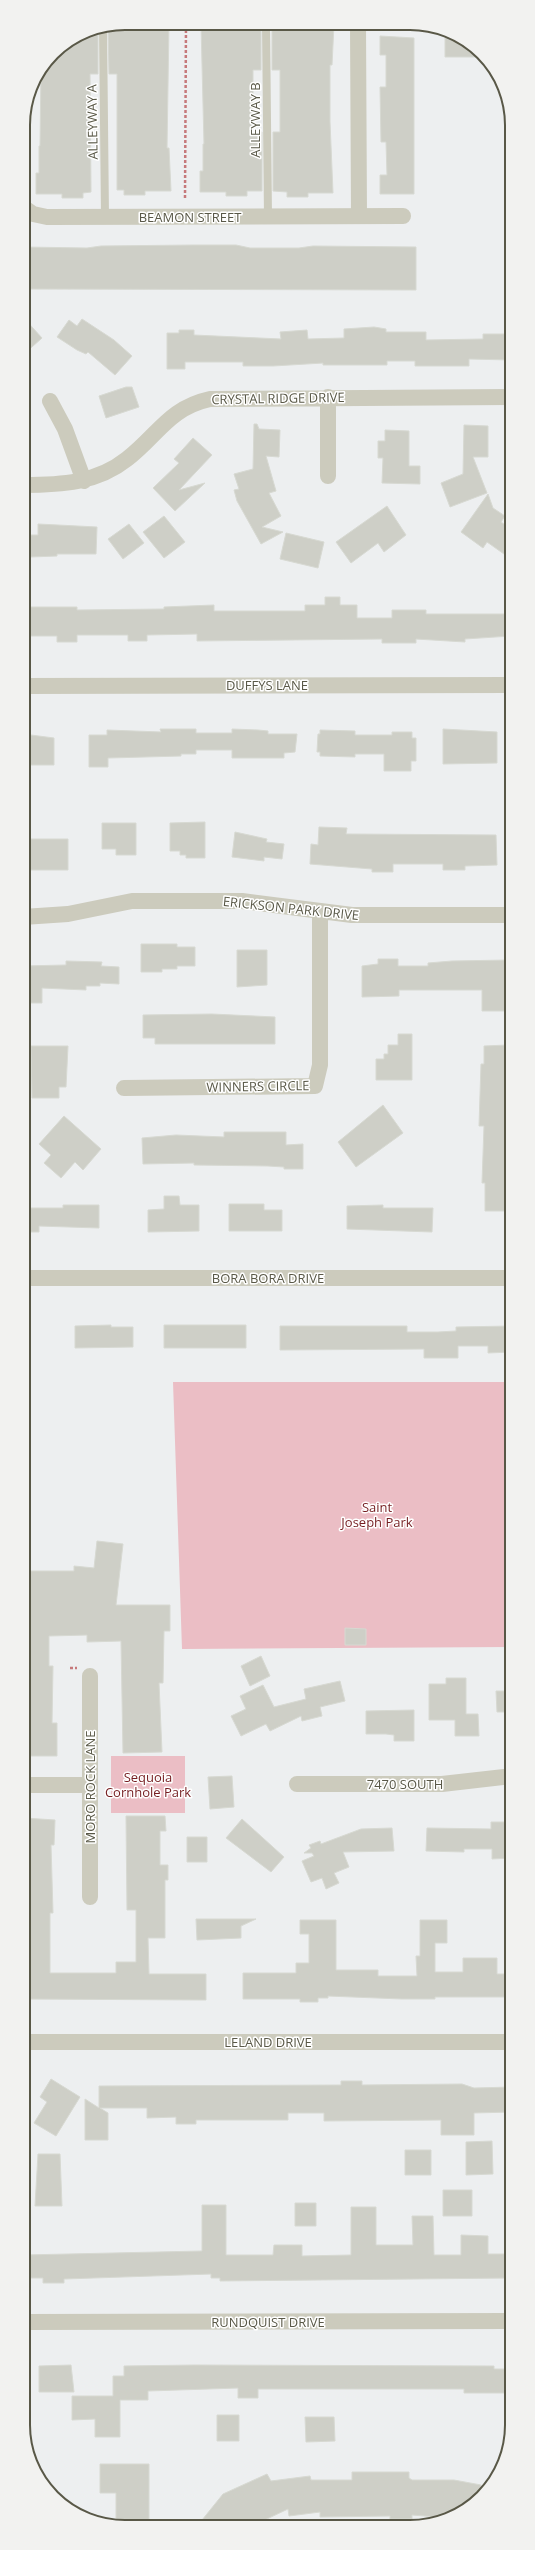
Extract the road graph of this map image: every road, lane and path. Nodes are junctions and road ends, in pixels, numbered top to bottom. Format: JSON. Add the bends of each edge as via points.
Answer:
{"nodes":[{"id":1,"x":186,"y":30,"type":"edge"},
{"id":2,"x":266,"y":30,"type":"edge"},
{"id":3,"x":358,"y":30,"type":"edge"},
{"id":4,"x":103,"y":33,"type":"edge"},
{"id":5,"x":185,"y":198,"type":"dead end"},
{"id":6,"x":30,"y":212,"type":"edge"},
{"id":7,"x":359,"y":216,"type":"junction"},
{"id":8,"x":402,"y":216,"type":"dead end"},
{"id":9,"x":105,"y":217,"type":"junction"},
{"id":10,"x":268,"y":217,"type":"junction"},
{"id":11,"x":328,"y":397,"type":"junction"},
{"id":12,"x":505,"y":397,"type":"edge"},
{"id":13,"x":50,"y":401,"type":"dead end"},
{"id":14,"x":328,"y":476,"type":"dead end"},
{"id":15,"x":84,"y":481,"type":"junction"},
{"id":16,"x":30,"y":485,"type":"edge"},
{"id":17,"x":505,"y":685,"type":"edge"},
{"id":18,"x":30,"y":686,"type":"edge"},
{"id":19,"x":320,"y":913,"type":"junction"},
{"id":20,"x":505,"y":915,"type":"edge"},
{"id":21,"x":30,"y":917,"type":"edge"},
{"id":22,"x":124,"y":1088,"type":"dead end"},
{"id":23,"x":30,"y":1278,"type":"edge"},
{"id":24,"x":505,"y":1278,"type":"edge"},
{"id":25,"x":90,"y":1676,"type":"dead end"},
{"id":26,"x":505,"y":1777,"type":"edge"},
{"id":27,"x":298,"y":1784,"type":"dead end"},
{"id":28,"x":30,"y":1785,"type":"edge"},
{"id":29,"x":90,"y":1785,"type":"junction"},
{"id":30,"x":90,"y":1897,"type":"dead end"},
{"id":31,"x":30,"y":2042,"type":"edge"},
{"id":32,"x":505,"y":2042,"type":"edge"},
{"id":33,"x":505,"y":2321,"type":"edge"},
{"id":34,"x":30,"y":2322,"type":"edge"}],
"edges":[{"from":1,"to":5,"type":"path"},
{"from":2,"to":10,"type":"lane","name":"ALLEYWAY B"},
{"from":3,"to":7,"type":"street"},
{"from":4,"to":9,"type":"lane","name":"ALLEYWAY A"},
{"from":6,"to":9,"type":"street","name":"BEAMON STREET","via":[[47,217]]},
{"from":7,"to":8,"type":"street","name":"BEAMON STREET"},
{"from":7,"to":10,"type":"street","name":"BEAMON STREET"},
{"from":9,"to":10,"type":"street","name":"BEAMON STREET"},
{"from":11,"to":12,"type":"street","name":"CRYSTAL RIDGE DRIVE"},
{"from":11,"to":14,"type":"street"},
{"from":11,"to":15,"type":"street","name":"CRYSTAL RIDGE DRIVE","via":[[230,397],[193,402],[166,419],[128,458],[109,471]]},
{"from":13,"to":15,"type":"street","via":[[65,429]]},
{"from":15,"to":16,"type":"street","name":"CRYSTAL RIDGE DRIVE"},
{"from":17,"to":18,"type":"street","name":"DUFFYS LANE"},
{"from":19,"to":20,"type":"street","name":"ERICKSON PARK DRIVE"},
{"from":19,"to":21,"type":"street","name":"ERICKSON PARK DRIVE","via":[[242,901],[156,901],[132,902],[68,914]]},
{"from":19,"to":22,"type":"street","name":"WINNERS CIRCLE","via":[[320,1065],[316,1086]]},
{"from":23,"to":24,"type":"street","name":"BORA BORA DRIVE"},
{"from":25,"to":29,"type":"street","name":"MORO ROCK LANE"},
{"from":26,"to":27,"type":"street","name":"7470 SOUTH","via":[[442,1784]]},
{"from":28,"to":29,"type":"street"},
{"from":29,"to":30,"type":"street","name":"MORO ROCK LANE"},
{"from":31,"to":32,"type":"street","name":"LELAND DRIVE"},
{"from":33,"to":34,"type":"street","name":"RUNDQUIST DRIVE"}]}
